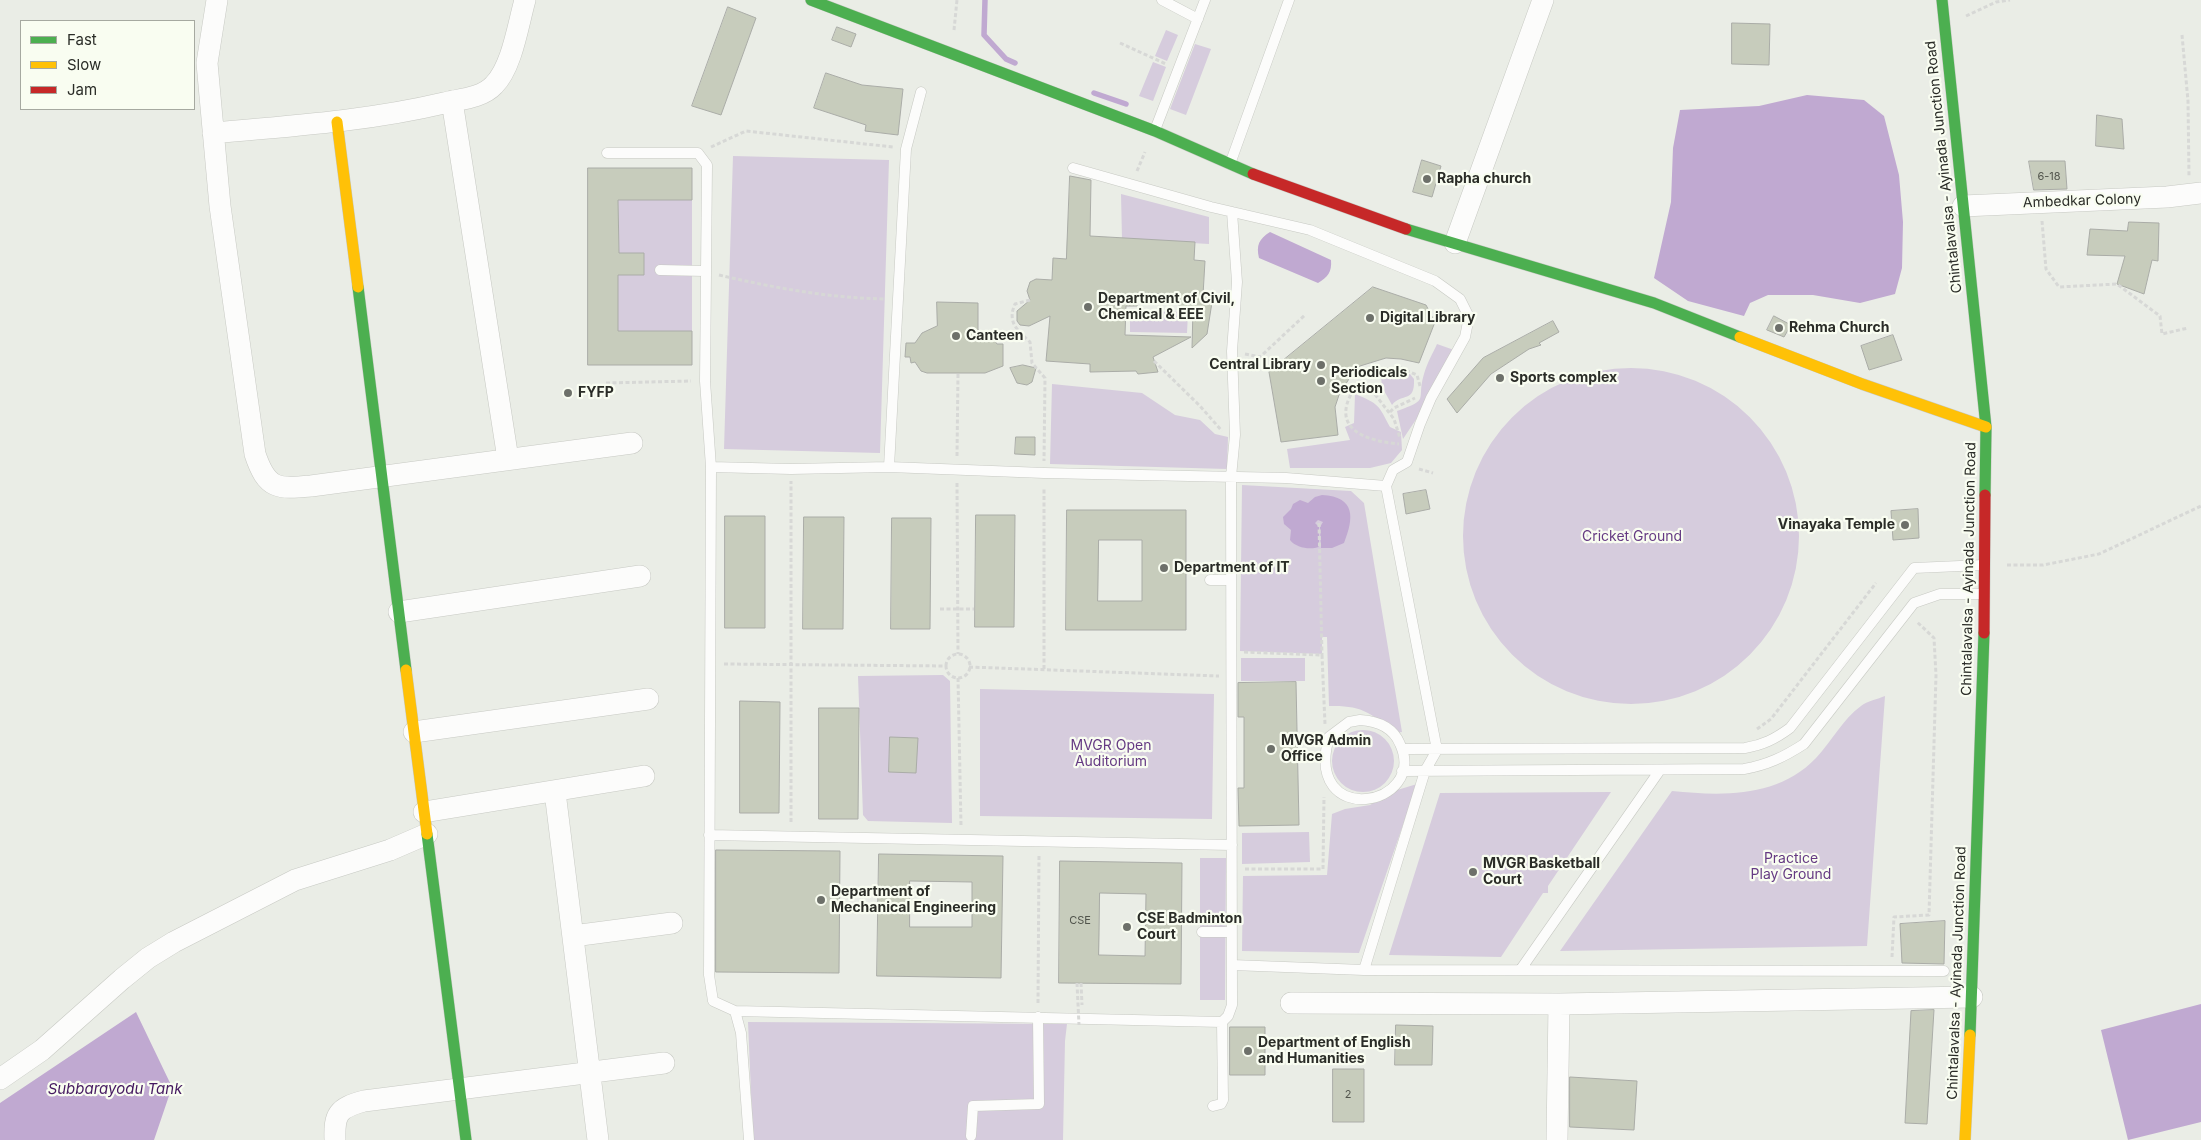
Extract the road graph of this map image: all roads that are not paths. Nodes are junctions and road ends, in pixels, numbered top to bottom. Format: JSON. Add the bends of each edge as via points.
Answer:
{"nodes":[{"id":1,"x":217,"y":0,"type":"edge"},
{"id":2,"x":525,"y":0,"type":"edge"},
{"id":3,"x":811,"y":0,"type":"edge"},
{"id":4,"x":1162,"y":0,"type":"edge"},
{"id":5,"x":1205,"y":0,"type":"edge"},
{"id":6,"x":1289,"y":0,"type":"edge"},
{"id":7,"x":1542,"y":0,"type":"edge"},
{"id":8,"x":1942,"y":0,"type":"edge"},
{"id":9,"x":1198,"y":19,"type":"junction"},
{"id":10,"x":921,"y":92,"type":"dead end"},
{"id":11,"x":452,"y":101,"type":"junction"},
{"id":12,"x":337,"y":122,"type":"junction"},
{"id":13,"x":1155,"y":131,"type":"junction"},
{"id":14,"x":214,"y":133,"type":"junction"},
{"id":15,"x":607,"y":153,"type":"dead end"},
{"id":16,"x":1230,"y":165,"type":"junction"},
{"id":17,"x":1073,"y":168,"type":"dead end"},
{"id":18,"x":2195,"y":194,"type":"edge"},
{"id":19,"x":1963,"y":206,"type":"junction"},
{"id":20,"x":1232,"y":212,"type":"junction"},
{"id":21,"x":1455,"y":243,"type":"junction"},
{"id":22,"x":660,"y":270,"type":"dead end"},
{"id":23,"x":704,"y":271,"type":"junction"},
{"id":24,"x":1986,"y":427,"type":"junction"},
{"id":25,"x":632,"y":443,"type":"dead end"},
{"id":26,"x":508,"y":459,"type":"junction"},
{"id":27,"x":710,"y":466,"type":"junction"},
{"id":28,"x":888,"y":467,"type":"junction"},
{"id":29,"x":382,"y":476,"type":"junction"},
{"id":30,"x":1231,"y":477,"type":"junction"},
{"id":31,"x":1386,"y":486,"type":"junction"},
{"id":32,"x":1984,"y":565,"type":"junction"},
{"id":33,"x":640,"y":576,"type":"dead end"},
{"id":34,"x":1210,"y":580,"type":"dead end"},
{"id":35,"x":1231,"y":580,"type":"junction"},
{"id":36,"x":1985,"y":594,"type":"junction"},
{"id":37,"x":399,"y":612,"type":"junction"},
{"id":38,"x":648,"y":698,"type":"dead end"},
{"id":39,"x":414,"y":732,"type":"junction"},
{"id":40,"x":1403,"y":749,"type":"junction"},
{"id":41,"x":1437,"y":750,"type":"junction"},
{"id":42,"x":1660,"y":770,"type":"junction"},
{"id":43,"x":1402,"y":771,"type":"junction"},
{"id":44,"x":1425,"y":771,"type":"junction"},
{"id":45,"x":644,"y":776,"type":"dead end"},
{"id":46,"x":555,"y":792,"type":"junction"},
{"id":47,"x":424,"y":812,"type":"junction"},
{"id":48,"x":427,"y":834,"type":"junction"},
{"id":49,"x":709,"y":835,"type":"junction"},
{"id":50,"x":1232,"y":844,"type":"junction"},
{"id":51,"x":672,"y":923,"type":"dead end"},
{"id":52,"x":1202,"y":932,"type":"dead end"},
{"id":53,"x":1231,"y":932,"type":"junction"},
{"id":54,"x":573,"y":936,"type":"junction"},
{"id":55,"x":1232,"y":965,"type":"junction"},
{"id":56,"x":1521,"y":969,"type":"junction"},
{"id":57,"x":1364,"y":970,"type":"junction"},
{"id":58,"x":1944,"y":971,"type":"dead end"},
{"id":59,"x":1972,"y":997,"type":"junction"},
{"id":60,"x":1291,"y":1003,"type":"dead end"},
{"id":61,"x":1559,"y":1004,"type":"junction"},
{"id":62,"x":735,"y":1011,"type":"junction"},
{"id":63,"x":1038,"y":1017,"type":"junction"},
{"id":64,"x":1222,"y":1022,"type":"junction"},
{"id":65,"x":664,"y":1063,"type":"dead end"},
{"id":66,"x":590,"y":1072,"type":"junction"},
{"id":67,"x":0,"y":1078,"type":"edge"},
{"id":68,"x":459,"y":1088,"type":"junction"},
{"id":69,"x":1214,"y":1106,"type":"dead end"},
{"id":70,"x":972,"y":1136,"type":"dead end"},
{"id":71,"x":335,"y":1140,"type":"edge"},
{"id":72,"x":466,"y":1140,"type":"edge"},
{"id":73,"x":598,"y":1140,"type":"edge"},
{"id":74,"x":749,"y":1140,"type":"edge"},
{"id":75,"x":1557,"y":1140,"type":"edge"},
{"id":76,"x":1965,"y":1140,"type":"edge"}],
"edges":[{"from":1,"to":14,"type":"street","via":[[207,63]]},
{"from":2,"to":11,"type":"street","via":[[504,73],[493,87],[478,96]]},
{"from":3,"to":13,"type":"street"},
{"from":4,"to":9,"type":"lane"},
{"from":5,"to":9,"type":"lane"},
{"from":6,"to":16,"type":"lane"},
{"from":7,"to":21,"type":"street"},
{"from":8,"to":19,"type":"street","name":"Chintalavalsa - Ayinada Junction Road"},
{"from":9,"to":13,"type":"lane"},
{"from":10,"to":28,"type":"lane","via":[[906,149]]},
{"from":11,"to":12,"type":"street","via":[[417,110]]},
{"from":11,"to":26,"type":"street"},
{"from":12,"to":14,"type":"street"},
{"from":12,"to":29,"type":"street"},
{"from":13,"to":16,"type":"street"},
{"from":14,"to":29,"type":"street","via":[[220,206],[259,466],[270,483],[282,488]]},
{"from":15,"to":23,"type":"lane","via":[[698,153],[707,165]]},
{"from":16,"to":21,"type":"street","via":[[1393,225]]},
{"from":17,"to":20,"type":"lane"},
{"from":18,"to":19,"type":"street","name":"Ambedkar Colony","via":[[2168,198]]},
{"from":19,"to":24,"type":"street","name":"Chintalavalsa - Ayinada Junction Road"},
{"from":20,"to":30,"type":"lane","via":[[1236,282],[1232,351],[1235,435]]},
{"from":20,"to":31,"type":"lane","via":[[1310,230],[1435,281],[1460,299],[1469,317],[1465,337],[1431,398],[1407,462],[1393,470]]},
{"from":21,"to":24,"type":"street","via":[[1654,303],[1862,384]]},
{"from":22,"to":23,"type":"lane"},
{"from":23,"to":27,"type":"lane","via":[[704,381]]},
{"from":24,"to":32,"type":"street","name":"Chintalavalsa - Ayinada Junction Road"},
{"from":25,"to":26,"type":"street"},
{"from":26,"to":29,"type":"street"},
{"from":27,"to":28,"type":"lane","via":[[791,469]]},
{"from":27,"to":49,"type":"lane"},
{"from":28,"to":30,"type":"lane"},
{"from":29,"to":37,"type":"street"},
{"from":30,"to":31,"type":"lane"},
{"from":30,"to":35,"type":"lane"},
{"from":31,"to":41,"type":"lane"},
{"from":32,"to":36,"type":"street","name":"Chintalavalsa - Ayinada Junction Road"},
{"from":32,"to":41,"type":"lane","via":[[1914,568],[1790,728],[1762,745],[1744,748]]},
{"from":33,"to":37,"type":"street"},
{"from":34,"to":35,"type":"lane"},
{"from":35,"to":50,"type":"lane"},
{"from":36,"to":42,"type":"lane","via":[[1940,594],[1914,603],[1804,744],[1784,758],[1744,770]]},
{"from":36,"to":59,"type":"street","name":"Chintalavalsa - Ayinada Junction Road"},
{"from":37,"to":39,"type":"street"},
{"from":38,"to":39,"type":"street"},
{"from":39,"to":47,"type":"street"},
{"from":40,"to":41,"type":"lane"},
{"from":40,"to":43,"type":"lane"},
{"from":40,"to":43,"type":"lane","via":[[1398,739],[1382,724],[1360,720],[1349,722],[1329,737],[1324,758],[1330,782],[1347,796],[1358,800],[1380,796],[1391,789]]},
{"from":41,"to":44,"type":"lane"},
{"from":42,"to":44,"type":"lane"},
{"from":42,"to":56,"type":"lane"},
{"from":43,"to":44,"type":"lane"},
{"from":44,"to":57,"type":"lane"},
{"from":45,"to":46,"type":"street"},
{"from":46,"to":47,"type":"street"},
{"from":46,"to":54,"type":"street"},
{"from":47,"to":48,"type":"street"},
{"from":48,"to":67,"type":"street","via":[[390,850],[295,880],[174,942],[122,979],[42,1050]]},
{"from":48,"to":68,"type":"street"},
{"from":49,"to":50,"type":"lane"},
{"from":49,"to":62,"type":"lane","via":[[709,975],[713,1001]]},
{"from":50,"to":53,"type":"lane"},
{"from":51,"to":54,"type":"street"},
{"from":52,"to":53,"type":"lane"},
{"from":53,"to":55,"type":"lane"},
{"from":54,"to":66,"type":"street"},
{"from":55,"to":57,"type":"lane"},
{"from":55,"to":64,"type":"lane","via":[[1232,1005]]},
{"from":56,"to":57,"type":"lane"},
{"from":56,"to":58,"type":"lane"},
{"from":59,"to":61,"type":"street"},
{"from":59,"to":76,"type":"street","name":"Chintalavalsa - Ayinada Junction Road"},
{"from":60,"to":61,"type":"street"},
{"from":61,"to":75,"type":"street"},
{"from":62,"to":63,"type":"lane"},
{"from":62,"to":74,"type":"lane","via":[[741,1033]]},
{"from":63,"to":64,"type":"lane"},
{"from":63,"to":70,"type":"lane","via":[[1039,1104],[973,1106]]},
{"from":64,"to":69,"type":"lane","via":[[1223,1100]]},
{"from":65,"to":66,"type":"street"},
{"from":66,"to":68,"type":"street"},
{"from":66,"to":73,"type":"street"},
{"from":68,"to":71,"type":"street","via":[[348,1106],[340,1111],[336,1120]]},
{"from":68,"to":72,"type":"street"}]}
